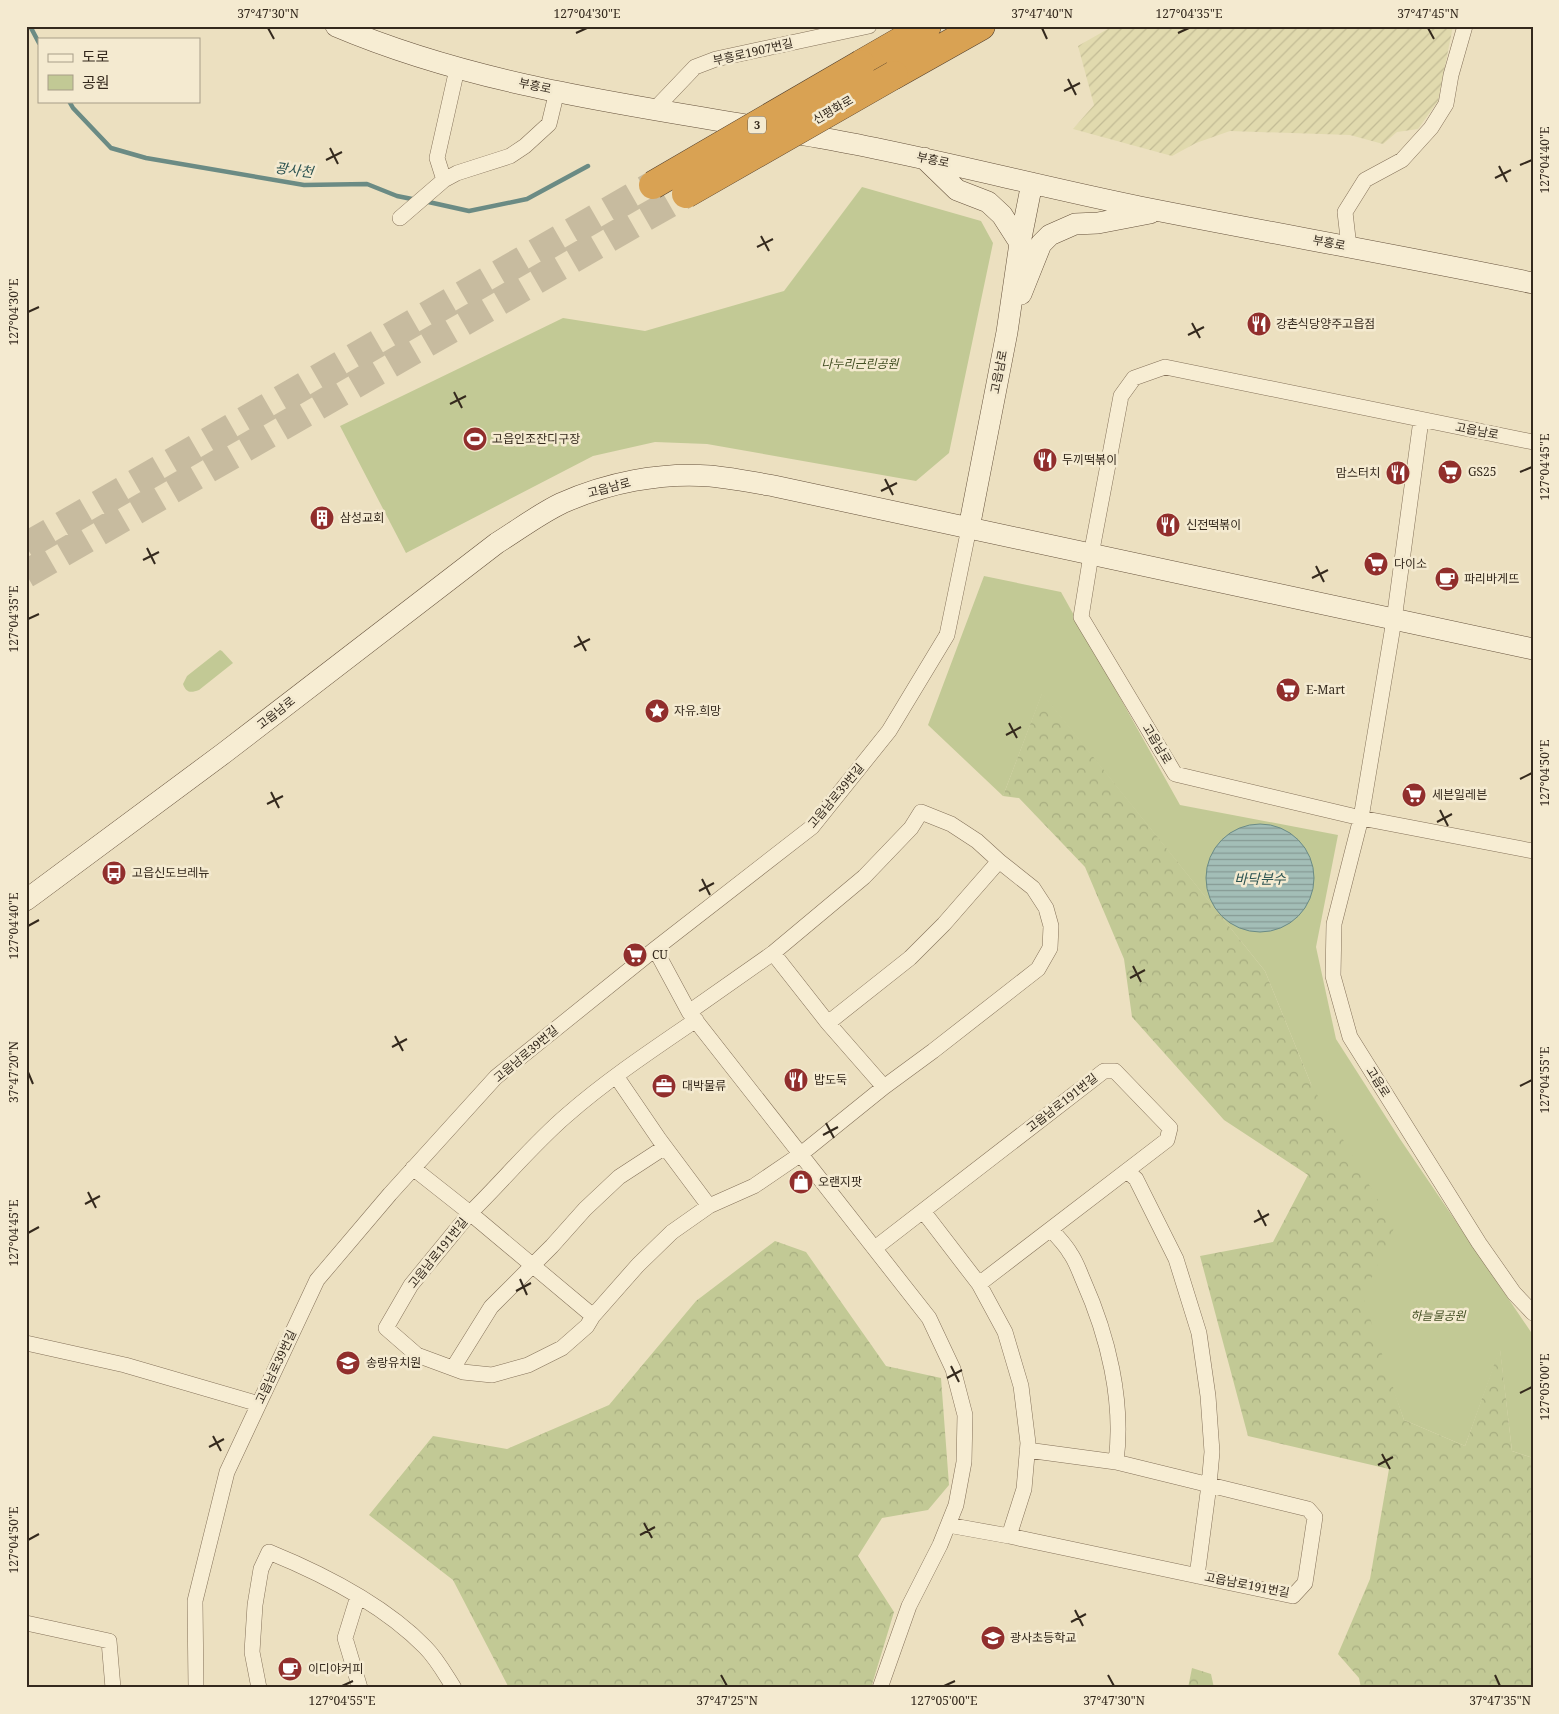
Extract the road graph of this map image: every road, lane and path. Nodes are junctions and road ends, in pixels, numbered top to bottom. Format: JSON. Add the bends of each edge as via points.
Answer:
{"nodes":[{"id":1,"x":336,"y":26,"type":"edge"},
{"id":2,"x":869,"y":26,"type":"edge"},
{"id":3,"x":928,"y":26,"type":"edge"},
{"id":4,"x":981,"y":26,"type":"edge"},
{"id":5,"x":1466,"y":26,"type":"edge"},
{"id":6,"x":457,"y":69,"type":"junction"},
{"id":7,"x":557,"y":91,"type":"junction"},
{"id":8,"x":654,"y":110,"type":"junction"},
{"id":9,"x":924,"y":158,"type":"junction"},
{"id":10,"x":444,"y":180,"type":"junction"},
{"id":11,"x":1032,"y":183,"type":"junction"},
{"id":12,"x":653,"y":185,"type":"tunnel mouth"},
{"id":13,"x":686,"y":194,"type":"tunnel mouth"},
{"id":14,"x":1162,"y":211,"type":"junction"},
{"id":15,"x":400,"y":218,"type":"dead end"},
{"id":16,"x":1020,"y":243,"type":"junction"},
{"id":17,"x":1349,"y":247,"type":"junction"},
{"id":18,"x":1533,"y":283,"type":"edge"},
{"id":19,"x":1007,"y":332,"type":"junction"},
{"id":20,"x":1422,"y":420,"type":"junction"},
{"id":21,"x":1533,"y":442,"type":"edge"},
{"id":22,"x":969,"y":528,"type":"junction"},
{"id":23,"x":1090,"y":555,"type":"junction"},
{"id":24,"x":1394,"y":620,"type":"junction"},
{"id":25,"x":1533,"y":649,"type":"edge"},
{"id":26,"x":1361,"y":818,"type":"junction"},
{"id":27,"x":1533,"y":851,"type":"edge"},
{"id":28,"x":999,"y":861,"type":"junction"},
{"id":29,"x":26,"y":900,"type":"edge"},
{"id":30,"x":655,"y":949,"type":"junction"},
{"id":31,"x":773,"y":953,"type":"junction"},
{"id":32,"x":693,"y":1016,"type":"junction"},
{"id":33,"x":828,"y":1023,"type":"junction"},
{"id":34,"x":616,"y":1076,"type":"junction"},
{"id":35,"x":884,"y":1087,"type":"junction"},
{"id":36,"x":665,"y":1147,"type":"junction"},
{"id":37,"x":801,"y":1154,"type":"junction"},
{"id":38,"x":413,"y":1168,"type":"junction"},
{"id":39,"x":1127,"y":1171,"type":"junction"},
{"id":40,"x":709,"y":1206,"type":"junction"},
{"id":41,"x":923,"y":1211,"type":"junction"},
{"id":42,"x":470,"y":1213,"type":"junction"},
{"id":43,"x":1051,"y":1229,"type":"junction"},
{"id":44,"x":875,"y":1248,"type":"junction"},
{"id":45,"x":532,"y":1265,"type":"junction"},
{"id":46,"x":979,"y":1284,"type":"junction"},
{"id":47,"x":1533,"y":1314,"type":"edge"},
{"id":48,"x":593,"y":1316,"type":"junction"},
{"id":49,"x":26,"y":1343,"type":"edge"},
{"id":50,"x":453,"y":1368,"type":"junction"},
{"id":51,"x":259,"y":1404,"type":"junction"},
{"id":52,"x":1027,"y":1450,"type":"junction"},
{"id":53,"x":1116,"y":1462,"type":"junction"},
{"id":54,"x":1209,"y":1485,"type":"junction"},
{"id":55,"x":948,"y":1525,"type":"junction"},
{"id":56,"x":1010,"y":1536,"type":"junction"},
{"id":57,"x":1197,"y":1576,"type":"junction"},
{"id":58,"x":358,"y":1596,"type":"junction"},
{"id":59,"x":26,"y":1623,"type":"edge"},
{"id":60,"x":113,"y":1688,"type":"edge"},
{"id":61,"x":196,"y":1688,"type":"edge"},
{"id":62,"x":259,"y":1688,"type":"edge"},
{"id":63,"x":360,"y":1688,"type":"edge"},
{"id":64,"x":454,"y":1688,"type":"edge"},
{"id":65,"x":880,"y":1688,"type":"edge"}],
"edges":[{"from":1,"to":6,"type":"street","name":"부흥로"},
{"from":2,"to":8,"type":"street","name":"부흥로1907번길","via":[[716,59],[695,67]]},
{"from":3,"to":12,"type":"highway","name":"신평화로","number":"3","bridge":true},
{"from":4,"to":13,"type":"highway","name":"신평화로","number":"3","bridge":true},
{"from":5,"to":17,"type":"street","via":[[1446,104],[1432,128],[1402,160],[1365,180],[1345,212]]},
{"from":6,"to":7,"type":"street","name":"부흥로"},
{"from":6,"to":10,"type":"street","via":[[437,158]]},
{"from":7,"to":8,"type":"street","name":"부흥로"},
{"from":7,"to":10,"type":"street","via":[[550,124],[525,146],[510,156]]},
{"from":8,"to":9,"type":"street","name":"부흥로"},
{"from":9,"to":11,"type":"street","name":"부흥로"},
{"from":9,"to":16,"type":"street","via":[[958,190],[988,202],[1002,215]]},
{"from":10,"to":15,"type":"street"},
{"from":11,"to":14,"type":"street","name":"부흥로"},
{"from":11,"to":16,"type":"street","name":"고읍남로"},
{"from":14,"to":17,"type":"street","name":"부흥로"},
{"from":14,"to":19,"type":"street","via":[[1075,224],[1050,236],[1041,244]]},
{"from":16,"to":19,"type":"street","name":"고읍남로"},
{"from":17,"to":18,"type":"street","name":"부흥로"},
{"from":19,"to":22,"type":"street","name":"고읍남로"},
{"from":20,"to":21,"type":"street","name":"고읍남로"},
{"from":20,"to":23,"type":"street","name":"고읍남로","via":[[1165,367],[1134,378],[1122,396]]},
{"from":20,"to":24,"type":"street"},
{"from":22,"to":23,"type":"street"},
{"from":22,"to":29,"type":"street","name":"고읍남로","via":[[774,486],[709,476],[629,481],[568,501],[497,543]]},
{"from":22,"to":30,"type":"street","name":"고읍남로39번길","via":[[947,635],[889,731],[812,827]]},
{"from":23,"to":24,"type":"street"},
{"from":23,"to":26,"type":"street","name":"고읍남로","via":[[1081,617],[1175,774]]},
{"from":24,"to":25,"type":"street"},
{"from":24,"to":26,"type":"street"},
{"from":26,"to":27,"type":"street","name":"고읍남로"},
{"from":26,"to":47,"type":"street","name":"고읍로","via":[[1334,924],[1333,976],[1350,1037],[1479,1244]]},
{"from":28,"to":31,"type":"street","name":"고읍남로191번길","via":[[951,824],[921,812],[911,828],[864,877]]},
{"from":28,"to":33,"type":"street","via":[[910,958]]},
{"from":28,"to":35,"type":"street","name":"고읍남로191번길","via":[[1033,888],[1046,908],[1051,926],[1050,948],[1038,969]]},
{"from":30,"to":32,"type":"street"},
{"from":30,"to":38,"type":"street","name":"고읍남로39번길","via":[[496,1077]]},
{"from":31,"to":32,"type":"street","name":"고읍남로191번길"},
{"from":31,"to":33,"type":"street"},
{"from":32,"to":34,"type":"street","name":"고읍남로191번길"},
{"from":32,"to":37,"type":"street"},
{"from":33,"to":35,"type":"street"},
{"from":34,"to":36,"type":"street"},
{"from":34,"to":42,"type":"street","name":"고읍남로191번길","via":[[560,1121]]},
{"from":35,"to":37,"type":"street","name":"고읍남로191번길"},
{"from":36,"to":40,"type":"street"},
{"from":36,"to":45,"type":"street","via":[[618,1177]]},
{"from":37,"to":40,"type":"street","name":"고읍남로191번길","via":[[754,1186]]},
{"from":37,"to":44,"type":"street"},
{"from":38,"to":42,"type":"street","name":"고읍남로191번길"},
{"from":38,"to":51,"type":"street","name":"고읍남로39번길","via":[[317,1280]]},
{"from":39,"to":41,"type":"street","name":"고읍남로191번길","via":[[1167,1140],[1170,1128],[1115,1071],[1104,1071]]},
{"from":39,"to":43,"type":"street","name":"고읍남로191번길"},
{"from":39,"to":54,"type":"street","via":[[1136,1179],[1176,1259],[1198,1333],[1208,1396],[1212,1452]]},
{"from":40,"to":48,"type":"street","name":"고읍남로191번길","via":[[672,1232]]},
{"from":41,"to":44,"type":"street","name":"고읍남로191번길"},
{"from":41,"to":46,"type":"street"},
{"from":42,"to":45,"type":"street","name":"고읍남로191번길"},
{"from":42,"to":50,"type":"street","name":"고읍남로191번길","via":[[411,1285],[386,1328],[417,1355]]},
{"from":43,"to":46,"type":"street","name":"고읍남로191번길"},
{"from":43,"to":53,"type":"street","via":[[1071,1254],[1092,1301],[1110,1356],[1116,1398]]},
{"from":44,"to":55,"type":"street","via":[[929,1318],[953,1369],[965,1414],[964,1462],[956,1505]]},
{"from":45,"to":48,"type":"street","name":"고읍남로191번길"},
{"from":45,"to":50,"type":"street","via":[[491,1307]]},
{"from":46,"to":52,"type":"street","via":[[1005,1332],[1015,1364],[1021,1386]]},
{"from":48,"to":50,"type":"street","name":"고읍남로191번길","via":[[587,1326],[562,1348],[528,1365],[492,1375]]},
{"from":49,"to":51,"type":"street","via":[[125,1365]]},
{"from":51,"to":61,"type":"street","name":"고읍남로39번길","via":[[227,1472],[195,1601]]},
{"from":52,"to":53,"type":"street","name":"고읍남로191번길"},
{"from":52,"to":56,"type":"street","via":[[1024,1489]]},
{"from":53,"to":54,"type":"street","name":"고읍남로191번길"},
{"from":54,"to":57,"type":"street"},
{"from":54,"to":57,"type":"street","name":"고읍남로191번길","via":[[1308,1509],[1315,1517],[1305,1583],[1293,1596]]},
{"from":55,"to":56,"type":"street","name":"고읍남로191번길"},
{"from":55,"to":65,"type":"street","via":[[909,1606]]},
{"from":56,"to":57,"type":"street","name":"고읍남로191번길"},
{"from":58,"to":62,"type":"street","via":[[304,1566],[269,1552],[261,1569],[255,1605],[252,1652]]},
{"from":58,"to":63,"type":"street","via":[[346,1638]]},
{"from":58,"to":64,"type":"street","via":[[426,1647]]},
{"from":59,"to":60,"type":"street","via":[[109,1641]]}]}
